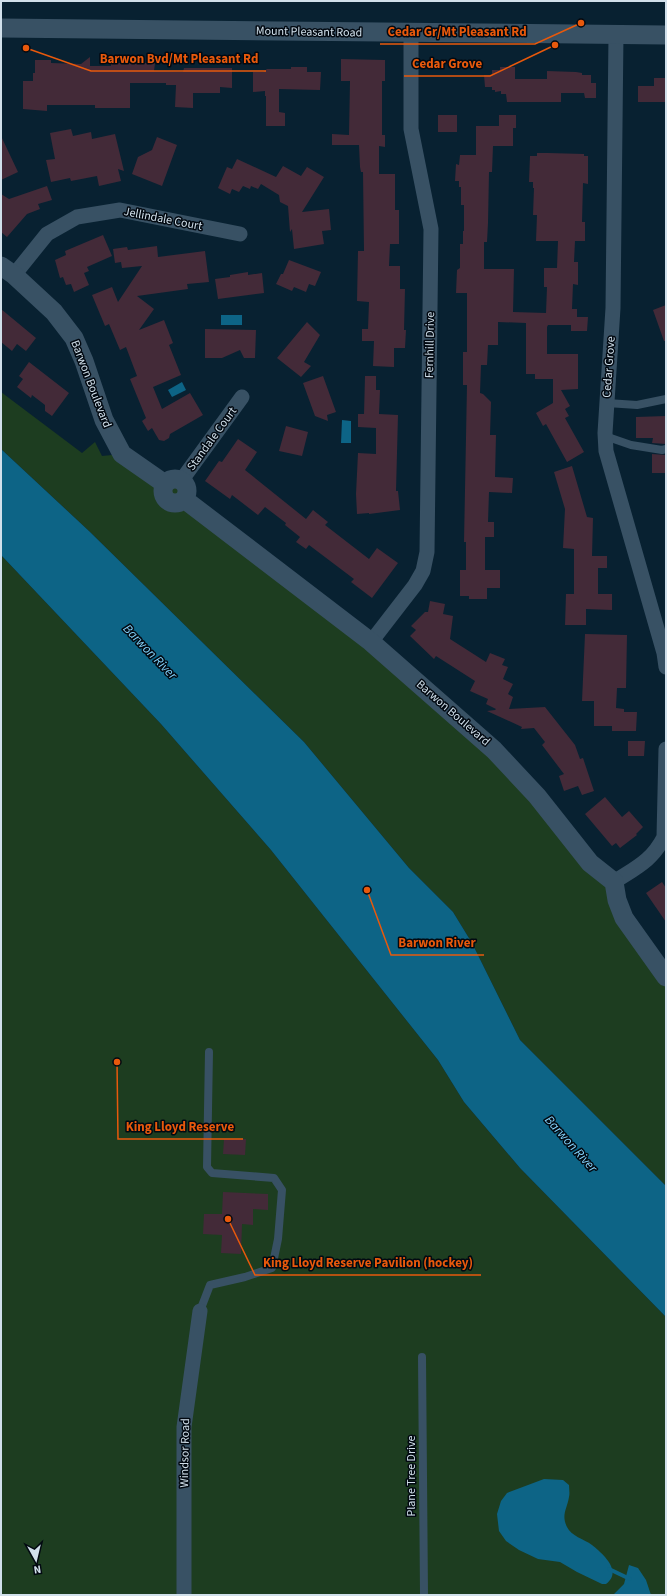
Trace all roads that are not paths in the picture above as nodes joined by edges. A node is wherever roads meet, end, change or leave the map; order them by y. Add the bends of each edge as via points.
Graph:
1 (1, 28) edge
2 (411, 32) junction
3 (616, 34) junction
4 (666, 35) edge
5 (240, 234) dead end
6 (7, 271) edge
7 (242, 397) dead end
8 (666, 399) edge
9 (607, 403) junction
10 (605, 436) junction
11 (666, 449) edge
12 (177, 488) junction
13 (371, 642) junction
14 (666, 667) edge
15 (666, 749) edge
16 (614, 882) junction
17 (666, 977) edge
18 (209, 1052) dead end
19 (200, 1311) joint
20 (422, 1358) dead end
21 (184, 1595) edge
22 (424, 1595) edge

1 - 2 street, Mount Pleasant Road
2 - 3 street, Mount Pleasant Road
2 - 13 street, Fernhill Drive via 411,128 431,229 427,552 423,571 415,585
3 - 4 street, Mount Pleasant Road
3 - 9 street, Cedar Grove via 613,308
5 - 6 street, Jellindale Court via 120,210 77,217 47,234
6 - 12 street, Barwon Boulevard via 54,312 74,338 104,420 122,454
7 - 12 street, Standale Court
8 - 9 lane via 636,405
9 - 10 street, Cedar Grove
10 - 11 lane via 631,445
10 - 14 street, Cedar Grove via 606,451
12 - 13 street, Barwon Boulevard
13 - 16 street, Barwon Boulevard via 494,750 537,796 590,863
15 - 16 street via 664,837 649,859
16 - 17 street via 624,918
18 - 19 lane via 207,1167 212,1173 274,1178 282,1190 278,1239 272,1268 210,1285
19 - 21 street, Windsor Road via 184,1427
20 - 22 lane, Plane Tree Drive

